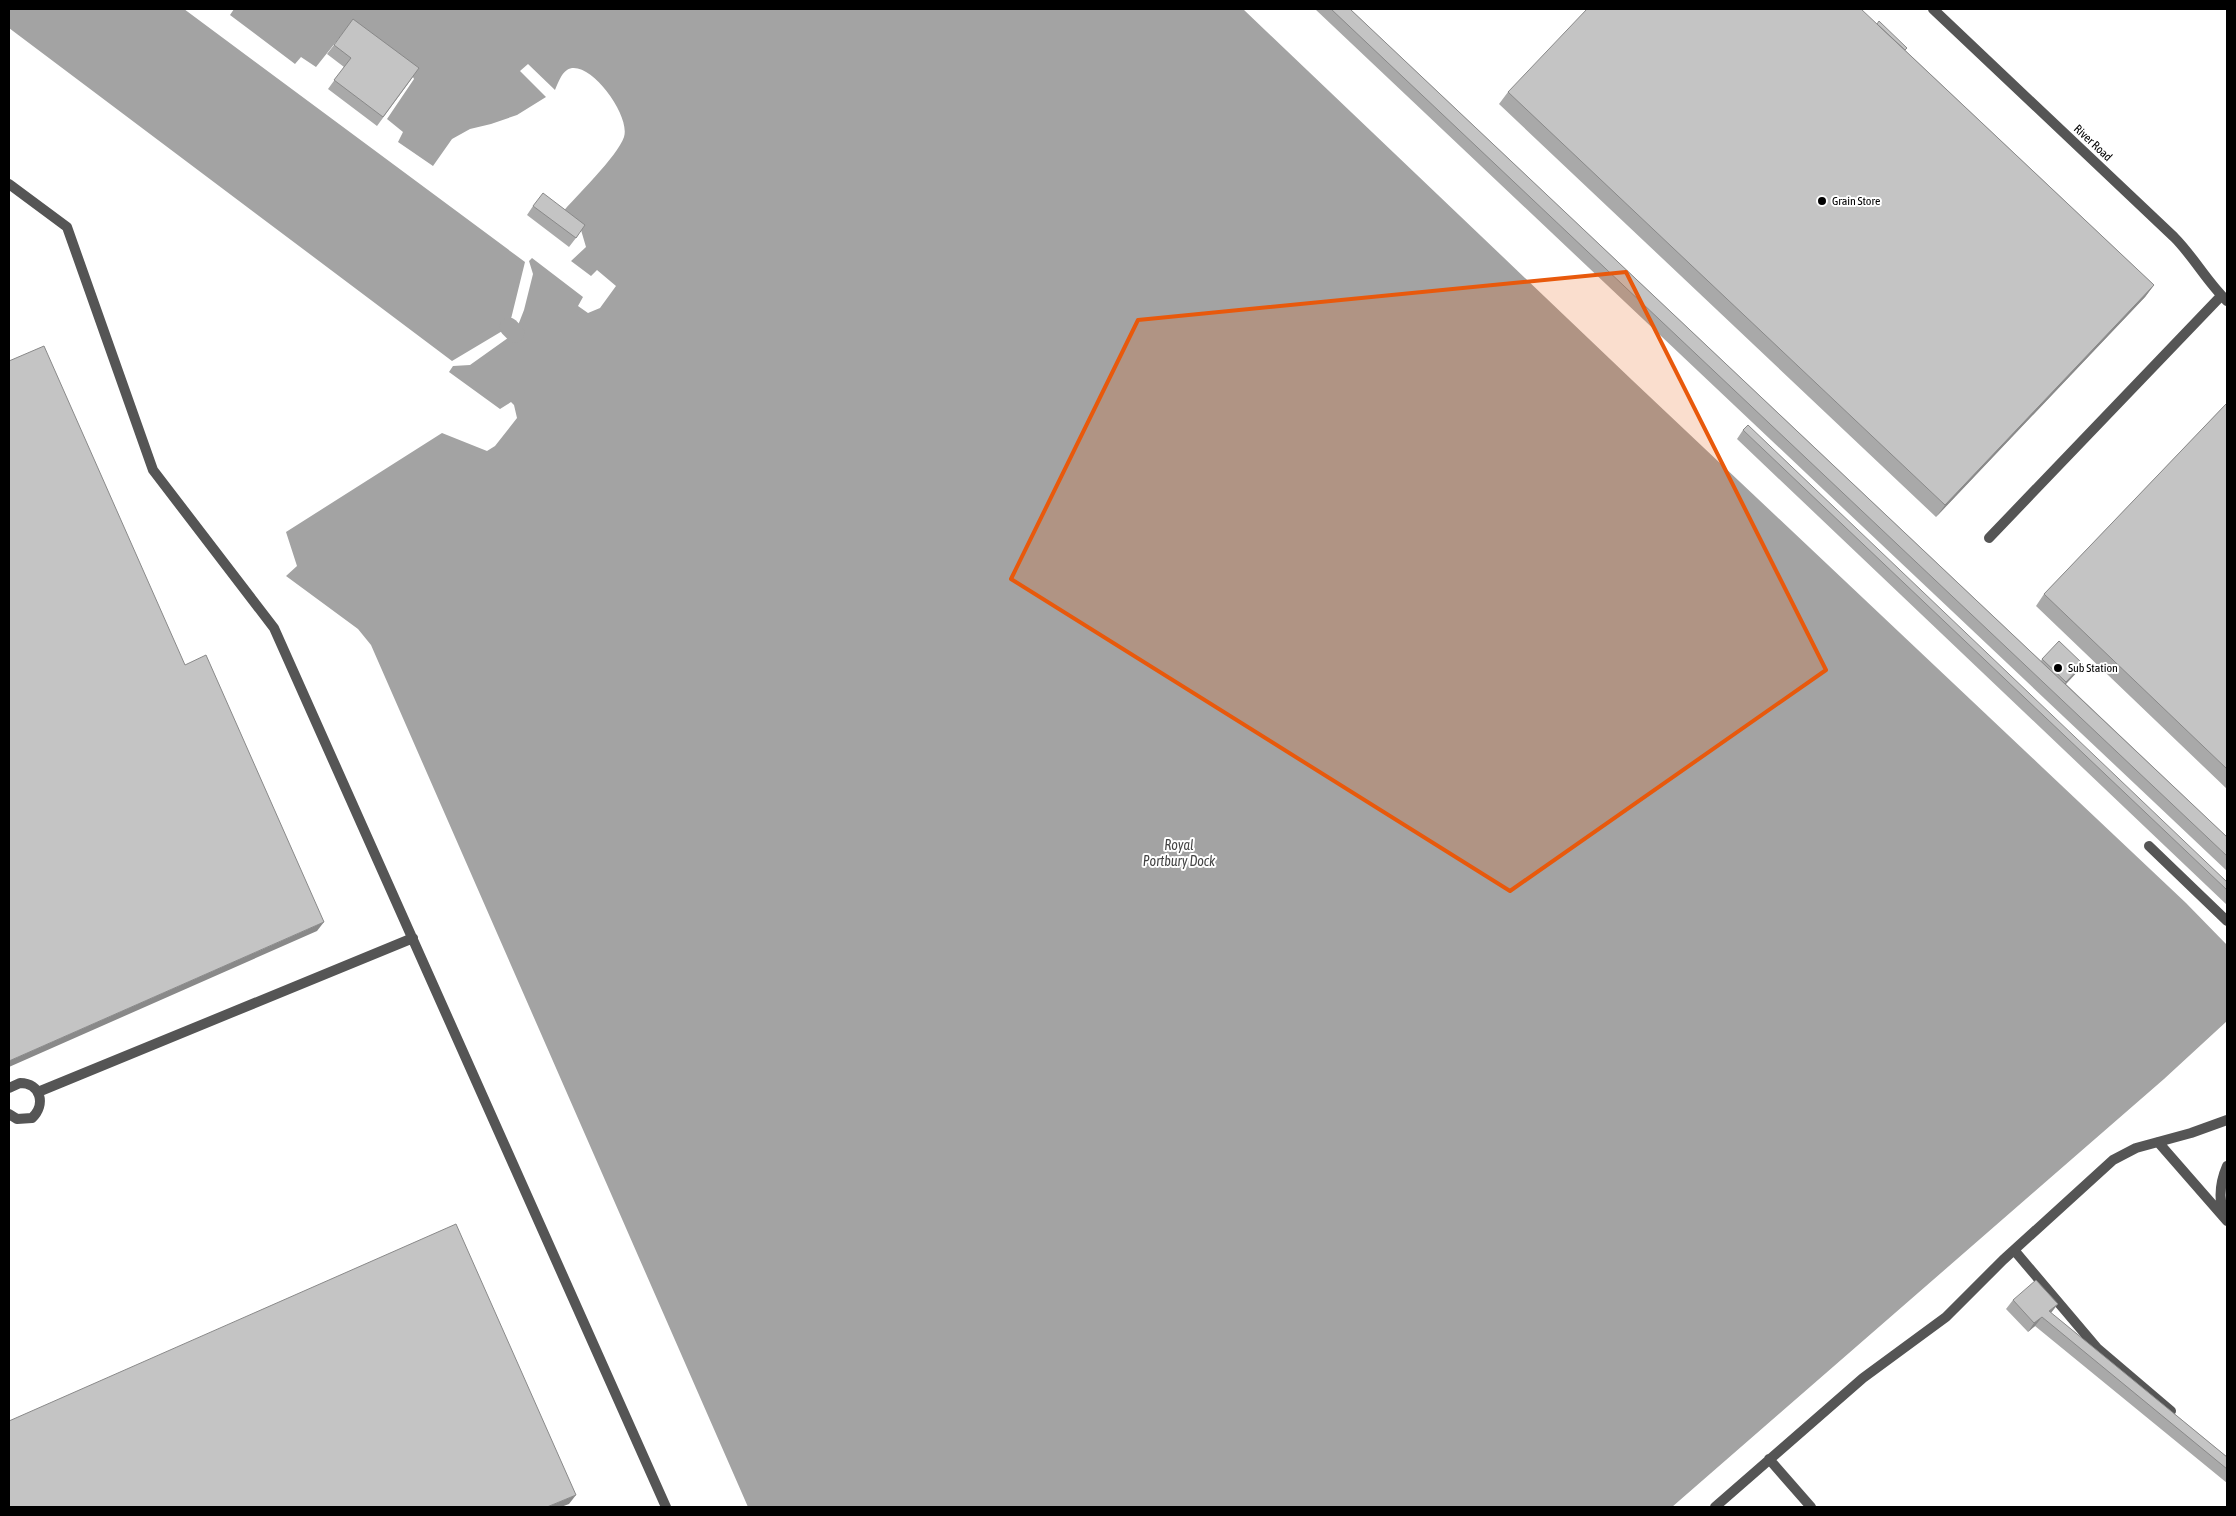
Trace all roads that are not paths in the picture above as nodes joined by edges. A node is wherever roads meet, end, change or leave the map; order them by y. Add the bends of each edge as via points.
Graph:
1 (1933, 9) edge
2 (9, 184) edge
3 (2224, 299) edge
4 (1989, 538) dead end
5 (2149, 846) dead end
6 (2227, 921) edge
7 (413, 938) junction
8 (9, 1085) edge
9 (38, 1092) junction
10 (12, 1118) edge
11 (2227, 1120) edge
12 (2158, 1142) junction
13 (2227, 1166) edge
14 (2227, 1220) edge
15 (2014, 1250) junction
16 (2180, 1419) edge
17 (1770, 1459) junction
18 (666, 1507) edge
19 (1715, 1507) edge
20 (1811, 1507) edge

1 - 3 lane, River Road via 2174,237
2 - 7 lane via 67,226 153,470 274,628
3 - 4 lane
5 - 6 lane
7 - 9 lane
7 - 18 lane
8 - 9 lane via 26,1083
9 - 10 lane via 38,1113 32,1118
11 - 12 lane
12 - 14 lane
12 - 15 lane via 2112,1160
13 - 14 lane via 2220,1198
15 - 16 lane via 2097,1348
15 - 17 lane via 1946,1318 1863,1378
17 - 19 lane
17 - 20 lane

